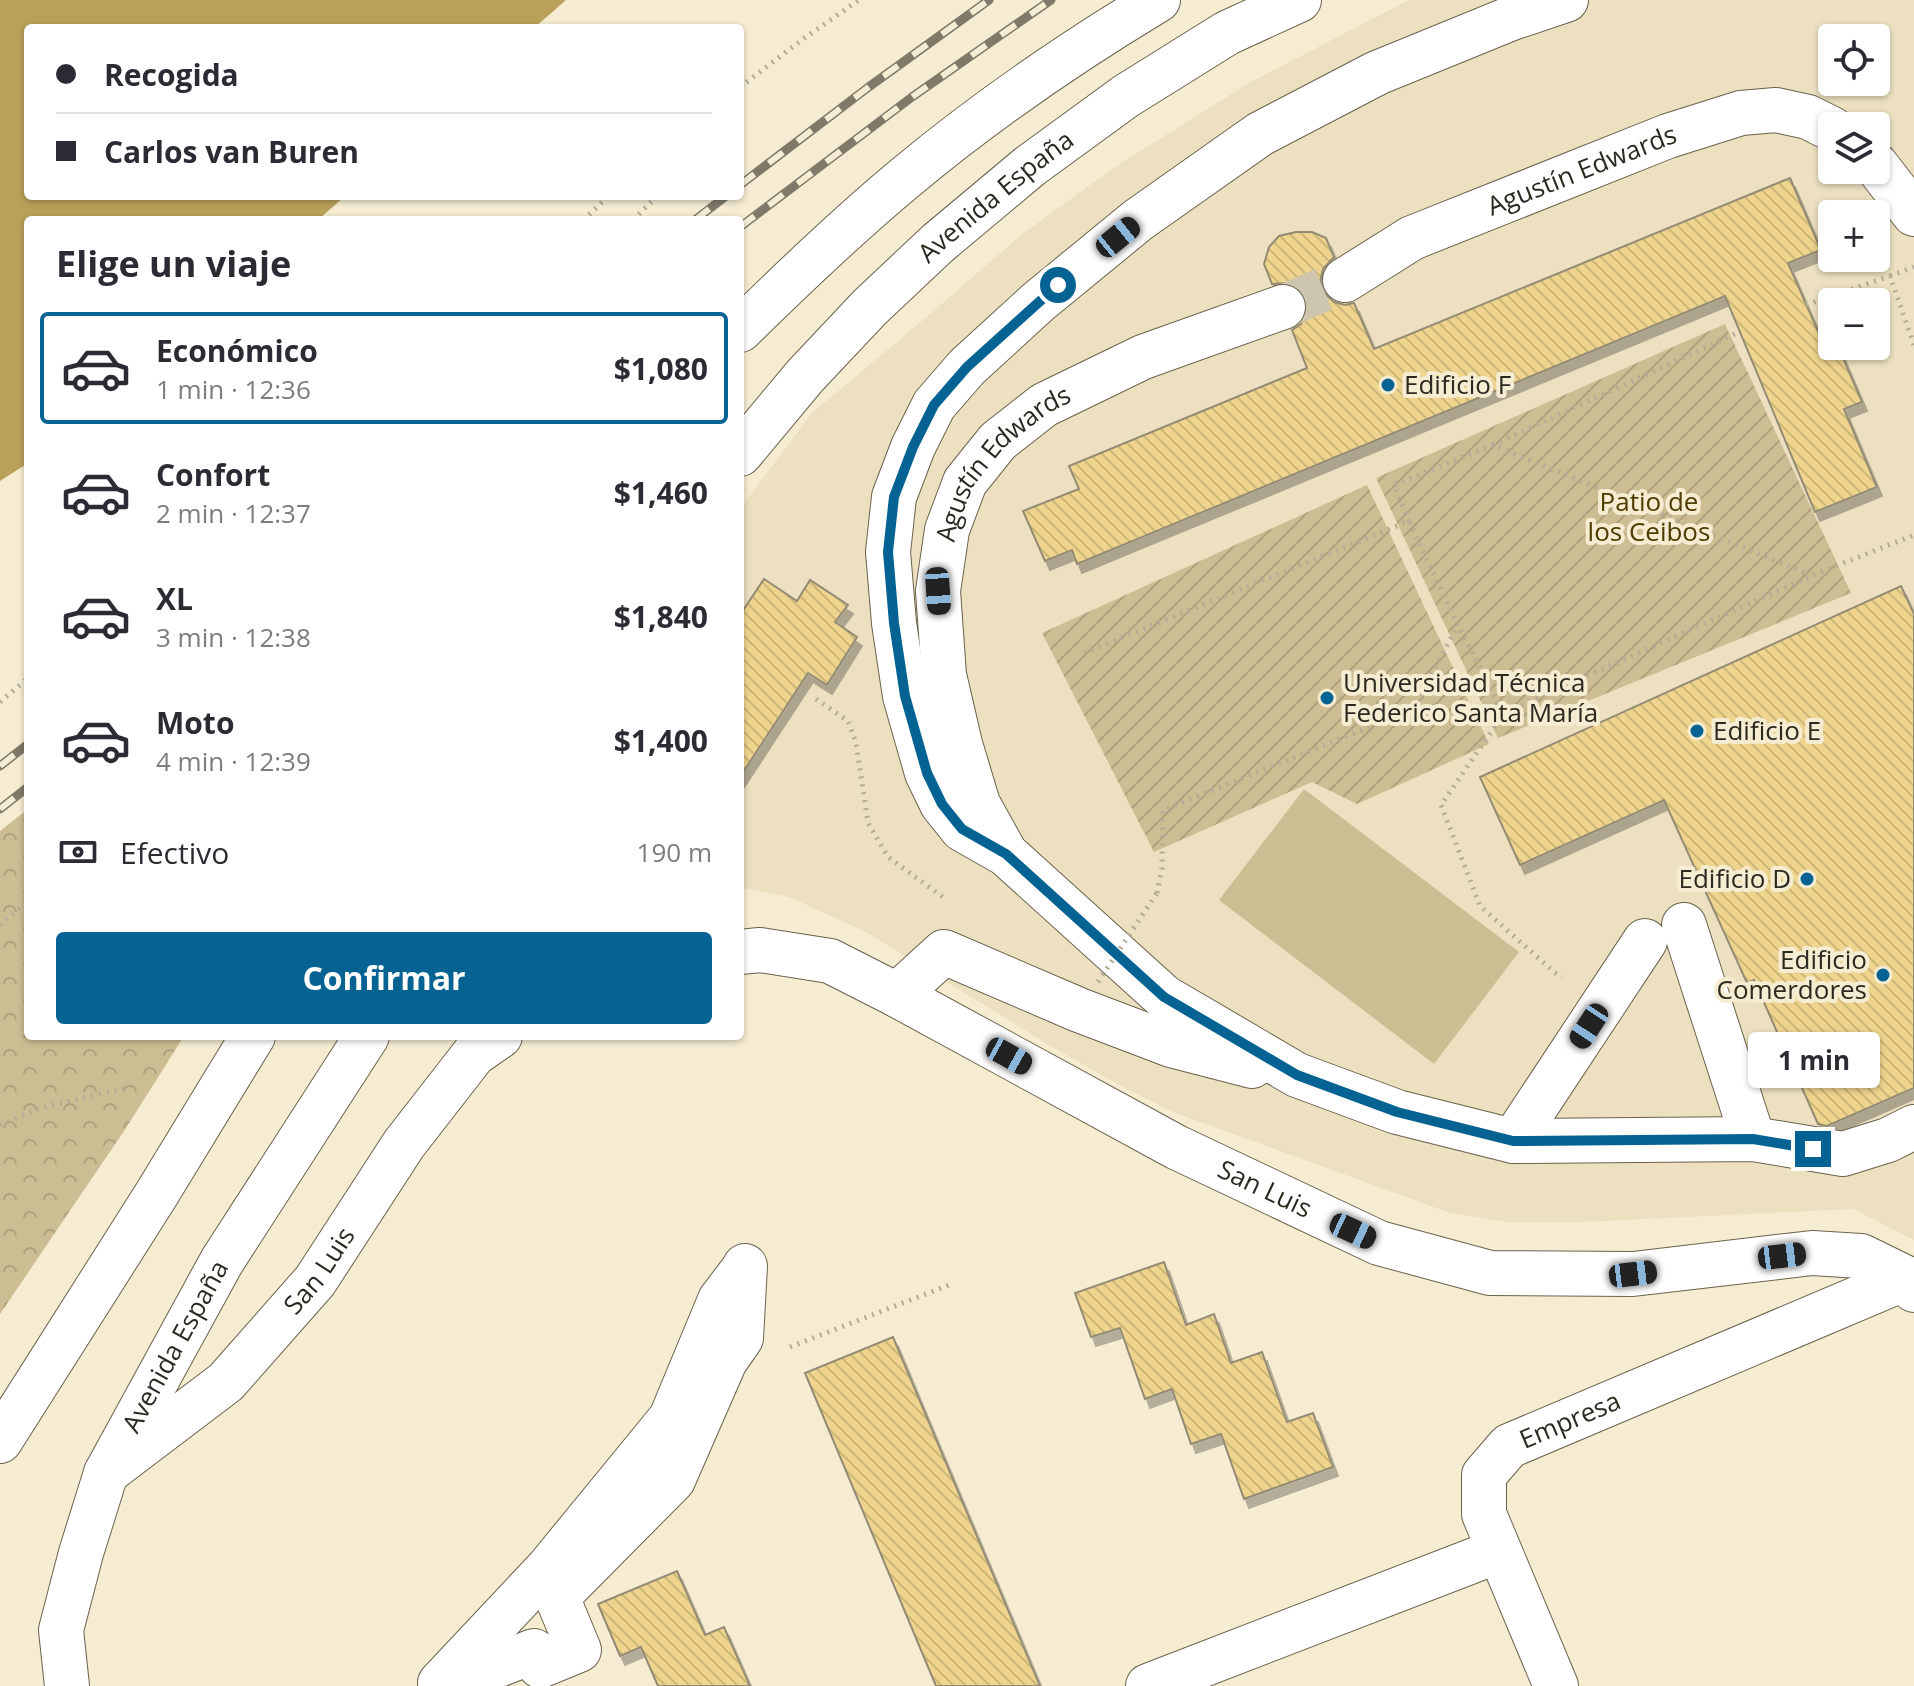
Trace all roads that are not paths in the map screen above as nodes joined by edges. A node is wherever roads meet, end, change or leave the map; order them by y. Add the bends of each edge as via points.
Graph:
1 (1158, 0) edge
2 (1299, 0) edge
3 (1566, 0) edge
4 (1818, 122) edge
5 (1890, 183) edge
6 (1914, 214) edge
7 (1345, 280) tunnel mouth
8 (1283, 307) tunnel mouth
9 (744, 326) edge
10 (744, 449) edge
11 (1006, 854) junction
12 (744, 952) edge
13 (897, 995) junction
14 (251, 1040) edge
15 (364, 1040) edge
16 (494, 1040) edge
17 (1297, 1075) junction
18 (1914, 1127) edge
19 (1753, 1139) junction
20 (1513, 1141) junction
21 (1910, 1284) edge
22 (0, 1441) edge
23 (106, 1473) junction
24 (1498, 1551) junction
25 (67, 1686) edge
26 (437, 1686) edge
27 (445, 1686) edge
28 (1148, 1686) edge
29 (1556, 1686) edge

1 - 9 street via 1000,103 917,168
2 - 10 street, Avenida España via 1227,33 1126,96 1030,166 870,307
3 - 11 street via 1377,73 1260,134 1138,220 1038,302 934,405 894,497 888,552 905,696 927,773 942,804 962,829
4 - 7 street, Agustín Edwards via 1776,110 1741,113 1668,136 1412,238
5 - 6 street
8 - 11 street, Agustín Edwards via 1143,357 1044,405 998,441 965,482 947,530 938,591 944,675 978,804
11 - 17 street via 1164,997
12 - 13 street, San Luis via 830,961
13 - 17 street via 944,952 1171,1045
13 - 21 street, San Luis via 1176,1147 1379,1243 1490,1273 1633,1274 1812,1253 1861,1256
14 - 22 street
15 - 23 street, Avenida España via 222,1261
16 - 23 street, San Luis via 474,1054 404,1144 315,1281 226,1382
17 - 20 street via 1397,1112
18 - 19 street via 1843,1154
19 - 20 street
19 - 20 street via 1664,933 1604,1003
21 - 24 street, Empresa via 1509,1446 1484,1475 1484,1514
23 - 25 street, Avenida España via 61,1630
24 - 28 street
24 - 29 street, Empresa
26 - 27 street via 549,1567 671,1418 720,1300 745,1266 741,1338 725,1361 673,1480 557,1597 579,1650 540,1666 534,1651

